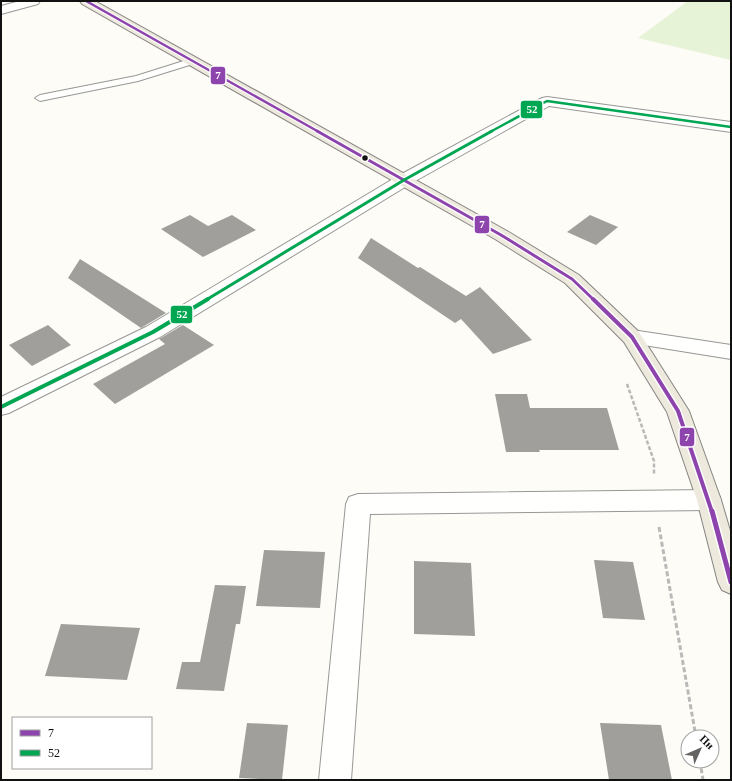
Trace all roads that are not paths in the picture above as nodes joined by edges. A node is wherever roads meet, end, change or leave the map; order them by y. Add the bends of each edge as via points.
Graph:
1 (34, 1) edge
2 (86, 1) edge
3 (1, 10) edge
4 (193, 61) junction
5 (40, 98) dead end
6 (731, 126) edge
7 (404, 180) junction
8 (632, 337) junction
9 (731, 352) edge
10 (1, 407) edge
11 (710, 500) junction
12 (731, 582) edge
13 (335, 780) edge

1 - 3 street
2 - 4 main road
4 - 5 lane via 138,78
4 - 7 main road
6 - 7 street via 547,101
7 - 8 main road via 502,235 572,279
7 - 10 street via 153,332
8 - 9 street
8 - 11 main road via 678,411
11 - 12 main road
11 - 13 street via 358,504

